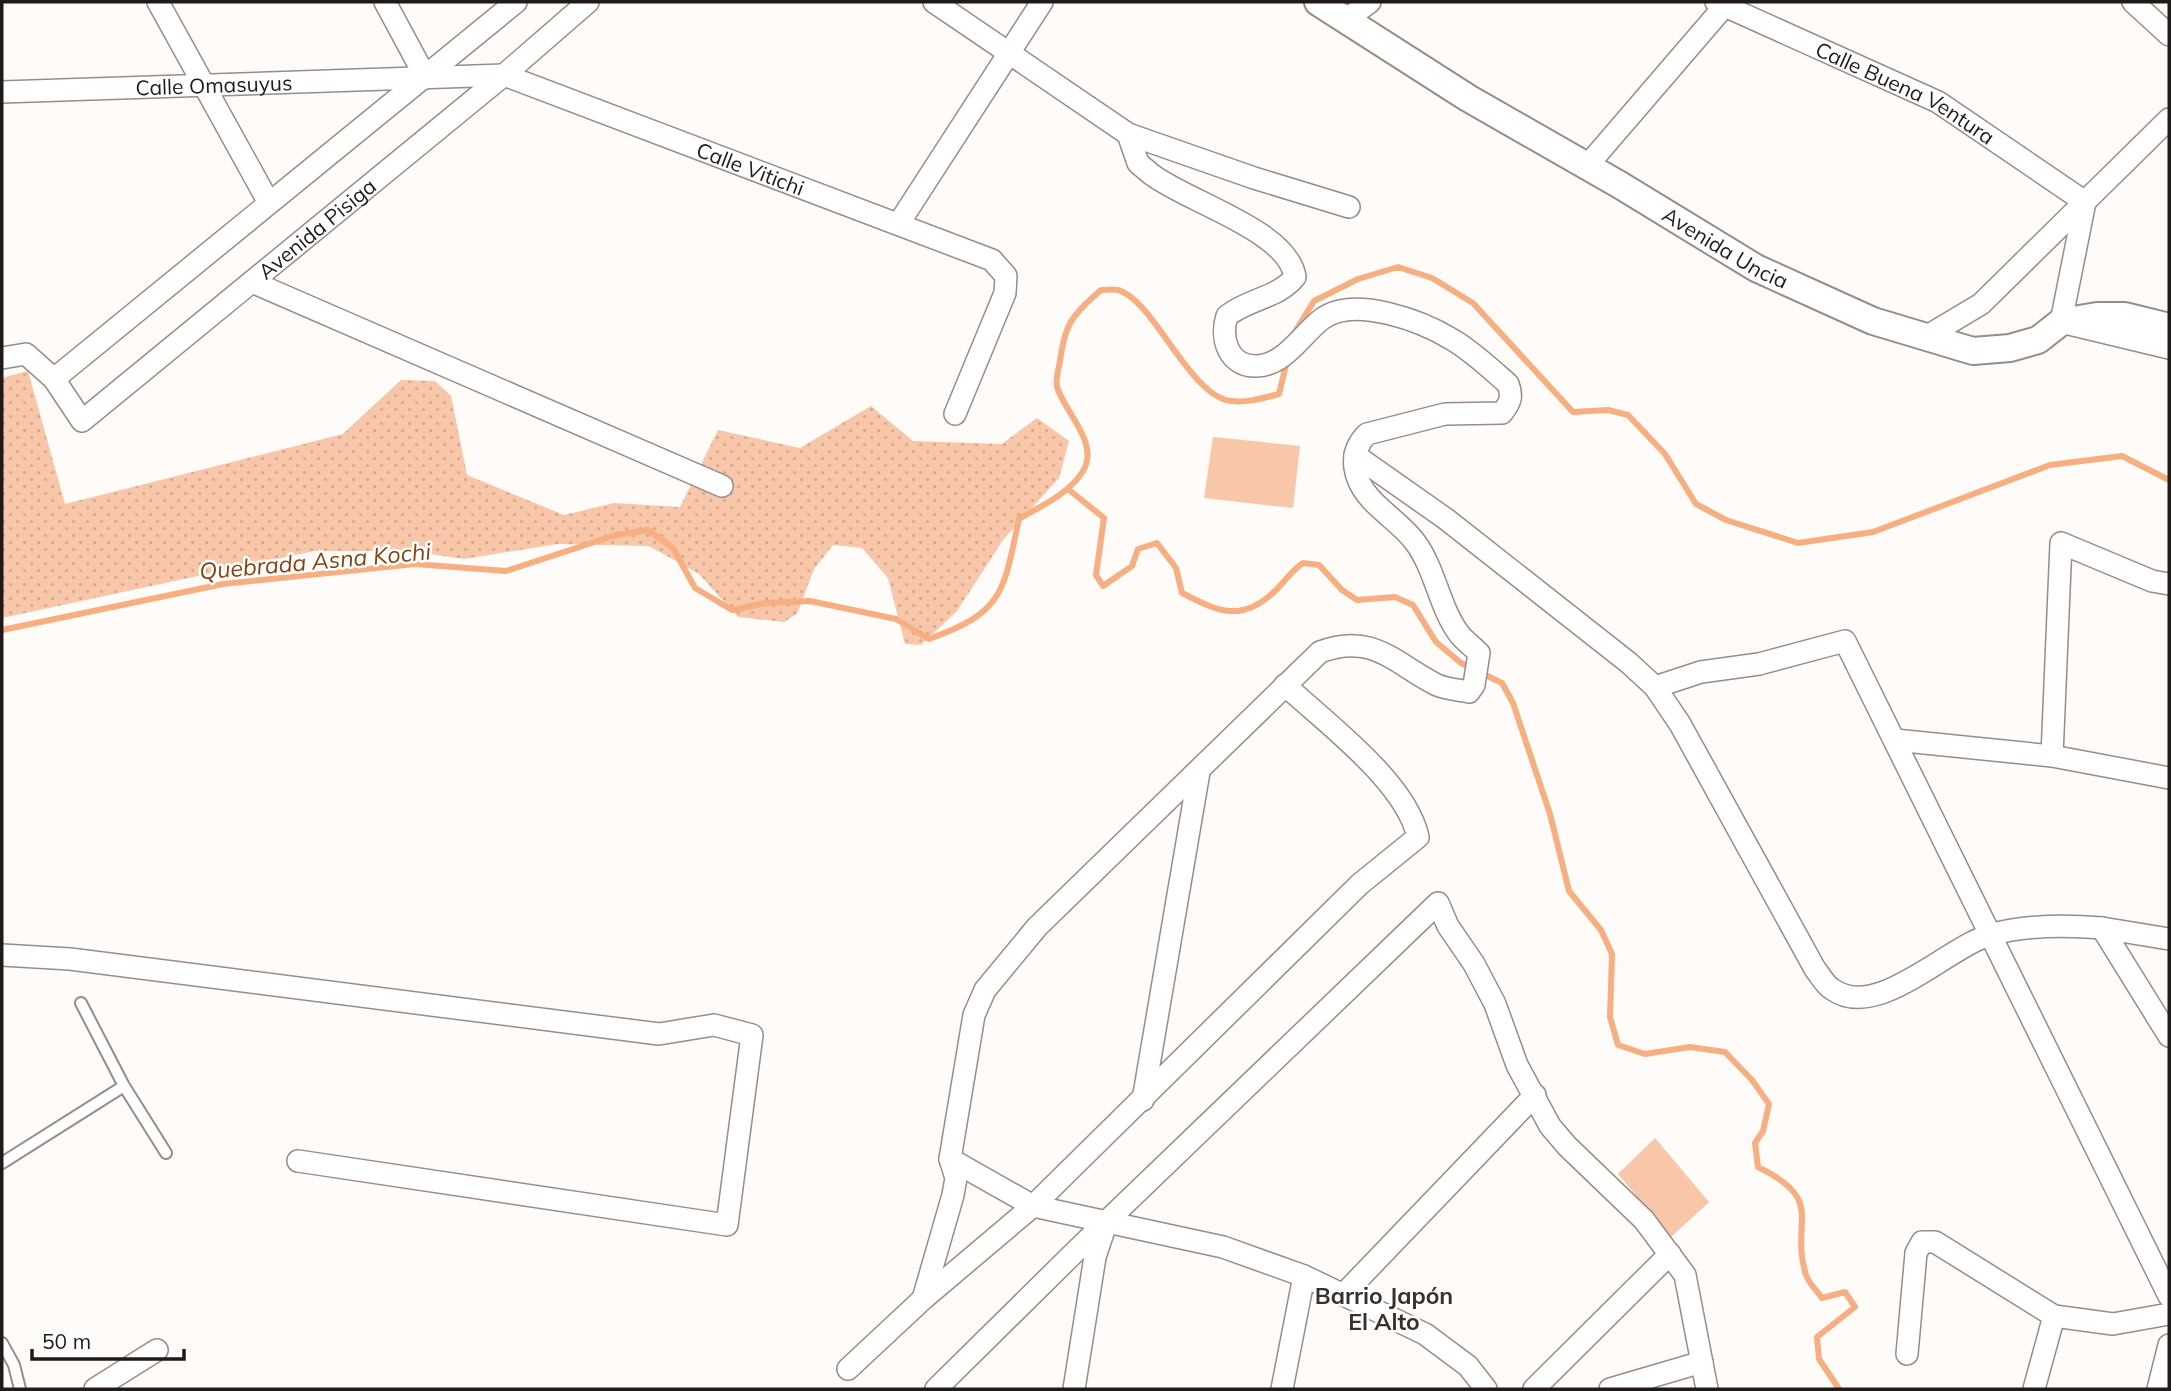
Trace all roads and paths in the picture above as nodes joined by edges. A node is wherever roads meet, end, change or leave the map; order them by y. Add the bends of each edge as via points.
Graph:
1 (158, 2) edge
2 (385, 2) edge
3 (516, 2) edge
4 (588, 2) edge
5 (934, 2) edge
6 (1042, 2) edge
7 (1318, 2) edge
8 (1370, 2) edge
9 (2133, 2) edge
10 (1723, 3) edge
11 (1344, 21) junction
12 (2169, 35) edge
13 (1010, 51) junction
14 (504, 75) junction
15 (426, 78) junction
16 (204, 87) junction
17 (2, 92) edge
18 (2169, 119) edge
19 (1128, 134) junction
20 (1587, 166) junction
21 (2085, 202) junction
22 (269, 203) junction
23 (1349, 207) dead end
24 (900, 223) junction
25 (252, 282) junction
26 (2061, 322) junction
27 (2169, 327) edge
28 (1924, 338) junction
29 (2169, 348) edge
30 (2, 358) edge
31 (54, 379) junction
32 (955, 414) dead end
33 (1355, 455) junction
34 (722, 486) dead end
35 (2169, 584) edge
36 (1285, 685) junction
37 (1655, 687) junction
38 (1895, 740) junction
39 (2052, 757) junction
40 (1199, 772) junction
41 (2169, 778) edge
42 (2102, 928) junction
43 (1990, 935) junction
44 (2169, 939) edge
45 (2, 955) edge
46 (81, 1003) dead end
47 (2169, 1036) edge
48 (124, 1086) junction
49 (1535, 1095) junction
50 (1143, 1100) junction
51 (166, 1153) dead end
52 (950, 1159) junction
53 (298, 1161) dead end
54 (2, 1163) edge
55 (1033, 1206) junction
56 (1106, 1224) junction
57 (1670, 1254) junction
58 (1304, 1276) junction
59 (1343, 1295) junction
60 (2169, 1296) edge
61 (923, 1298) junction
62 (2169, 1314) edge
63 (2054, 1316) junction
64 (2, 1343) edge
65 (2169, 1345) edge
66 (157, 1350) dead end
67 (1908, 1354) dead end
68 (1702, 1362) junction
69 (848, 1369) dead end
70 (20, 1389) edge
71 (95, 1389) edge
72 (936, 1389) edge
73 (1074, 1389) edge
74 (1282, 1389) edge
75 (1486, 1389) edge
76 (1534, 1389) edge
77 (1610, 1389) edge
78 (1707, 1389) edge
79 (2034, 1389) edge
80 (2158, 1389) edge

1 - 16 street
2 - 15 street
3 - 15 street
4 - 14 street, Avenida Pisiga
5 - 13 street
6 - 13 street
7 - 11 street, Avenida Uncia
8 - 11 street
9 - 12 street
10 - 20 street
10 - 21 street, Calle Buena Ventura via 1938,102
11 - 20 street, Avenida Uncia
13 - 19 street
13 - 24 street
14 - 15 street, Calle Vitichi
14 - 24 street, Calle Vitichi
14 - 25 street, Avenida Pisiga
15 - 16 street, Calle Omasuyus
15 - 22 street
16 - 17 street, Calle Omasuyus
16 - 22 street
18 - 21 street
19 - 23 street
19 - 33 street via 1138,163 1151,174 1260,236 1281,250 1293,266 1295,278 1286,288 1239,306 1227,316 1224,341 1231,355 1258,366 1273,361 1335,311 1366,308 1452,339 1491,368 1512,393 1502,413 1445,414 1367,434
20 - 28 street, Avenida Uncia via 1756,268 1830,304
21 - 26 street
21 - 28 street via 1981,304
22 - 31 street
24 - 32 street, Calle Vitichi via 992,260 1006,276 1005,293
25 - 31 street, Avenida Pisiga via 82,421
25 - 34 street
26 - 27 street, Avenida Uncia via 2125,316
26 - 28 street, Avenida Uncia via 2038,340 2010,348 1973,351
26 - 29 street
30 - 31 street, Avenida Pisiga via 26,354
33 - 36 street via 1355,469 1371,500 1416,542 1456,629 1479,653 1474,685 1469,692 1439,686 1380,651 1358,644 1320,652
33 - 37 street via 1446,519
35 - 39 street via 2061,543
36 - 40 street
36 - 50 street via 1393,786 1414,820 1418,837 1360,884
37 - 38 street via 1701,671 1759,664 1845,641
37 - 43 street via 1830,989 1865,999
38 - 39 street
38 - 43 street
39 - 41 street
40 - 50 street
40 - 52 street via 1037,927 985,990 974,1015
42 - 43 street via 2066,925
42 - 44 street
42 - 47 street
43 - 60 street
45 - 53 street via 70,959 659,1034 714,1025 752,1035 727,1225
46 - 48 lane
48 - 51 lane
48 - 54 lane
49 - 56 street via 1517,1065 1495,1004 1438,904
49 - 57 street via 1550,1126 1644,1220
49 - 59 street
50 - 55 street
52 - 55 street
52 - 61 street via 956,1178 953,1195
55 - 56 street
55 - 61 street
56 - 58 street via 1223,1247
56 - 72 street
56 - 73 street via 1095,1257
57 - 68 street via 1685,1275
57 - 76 street
58 - 59 street
58 - 74 street
59 - 75 street via 1448,1348
61 - 69 street
62 - 63 street via 2113,1324
63 - 67 street via 1935,1242 1922,1242 1916,1253
63 - 79 street
64 - 70 lane
65 - 80 street
66 - 71 street
68 - 77 street
68 - 78 street

